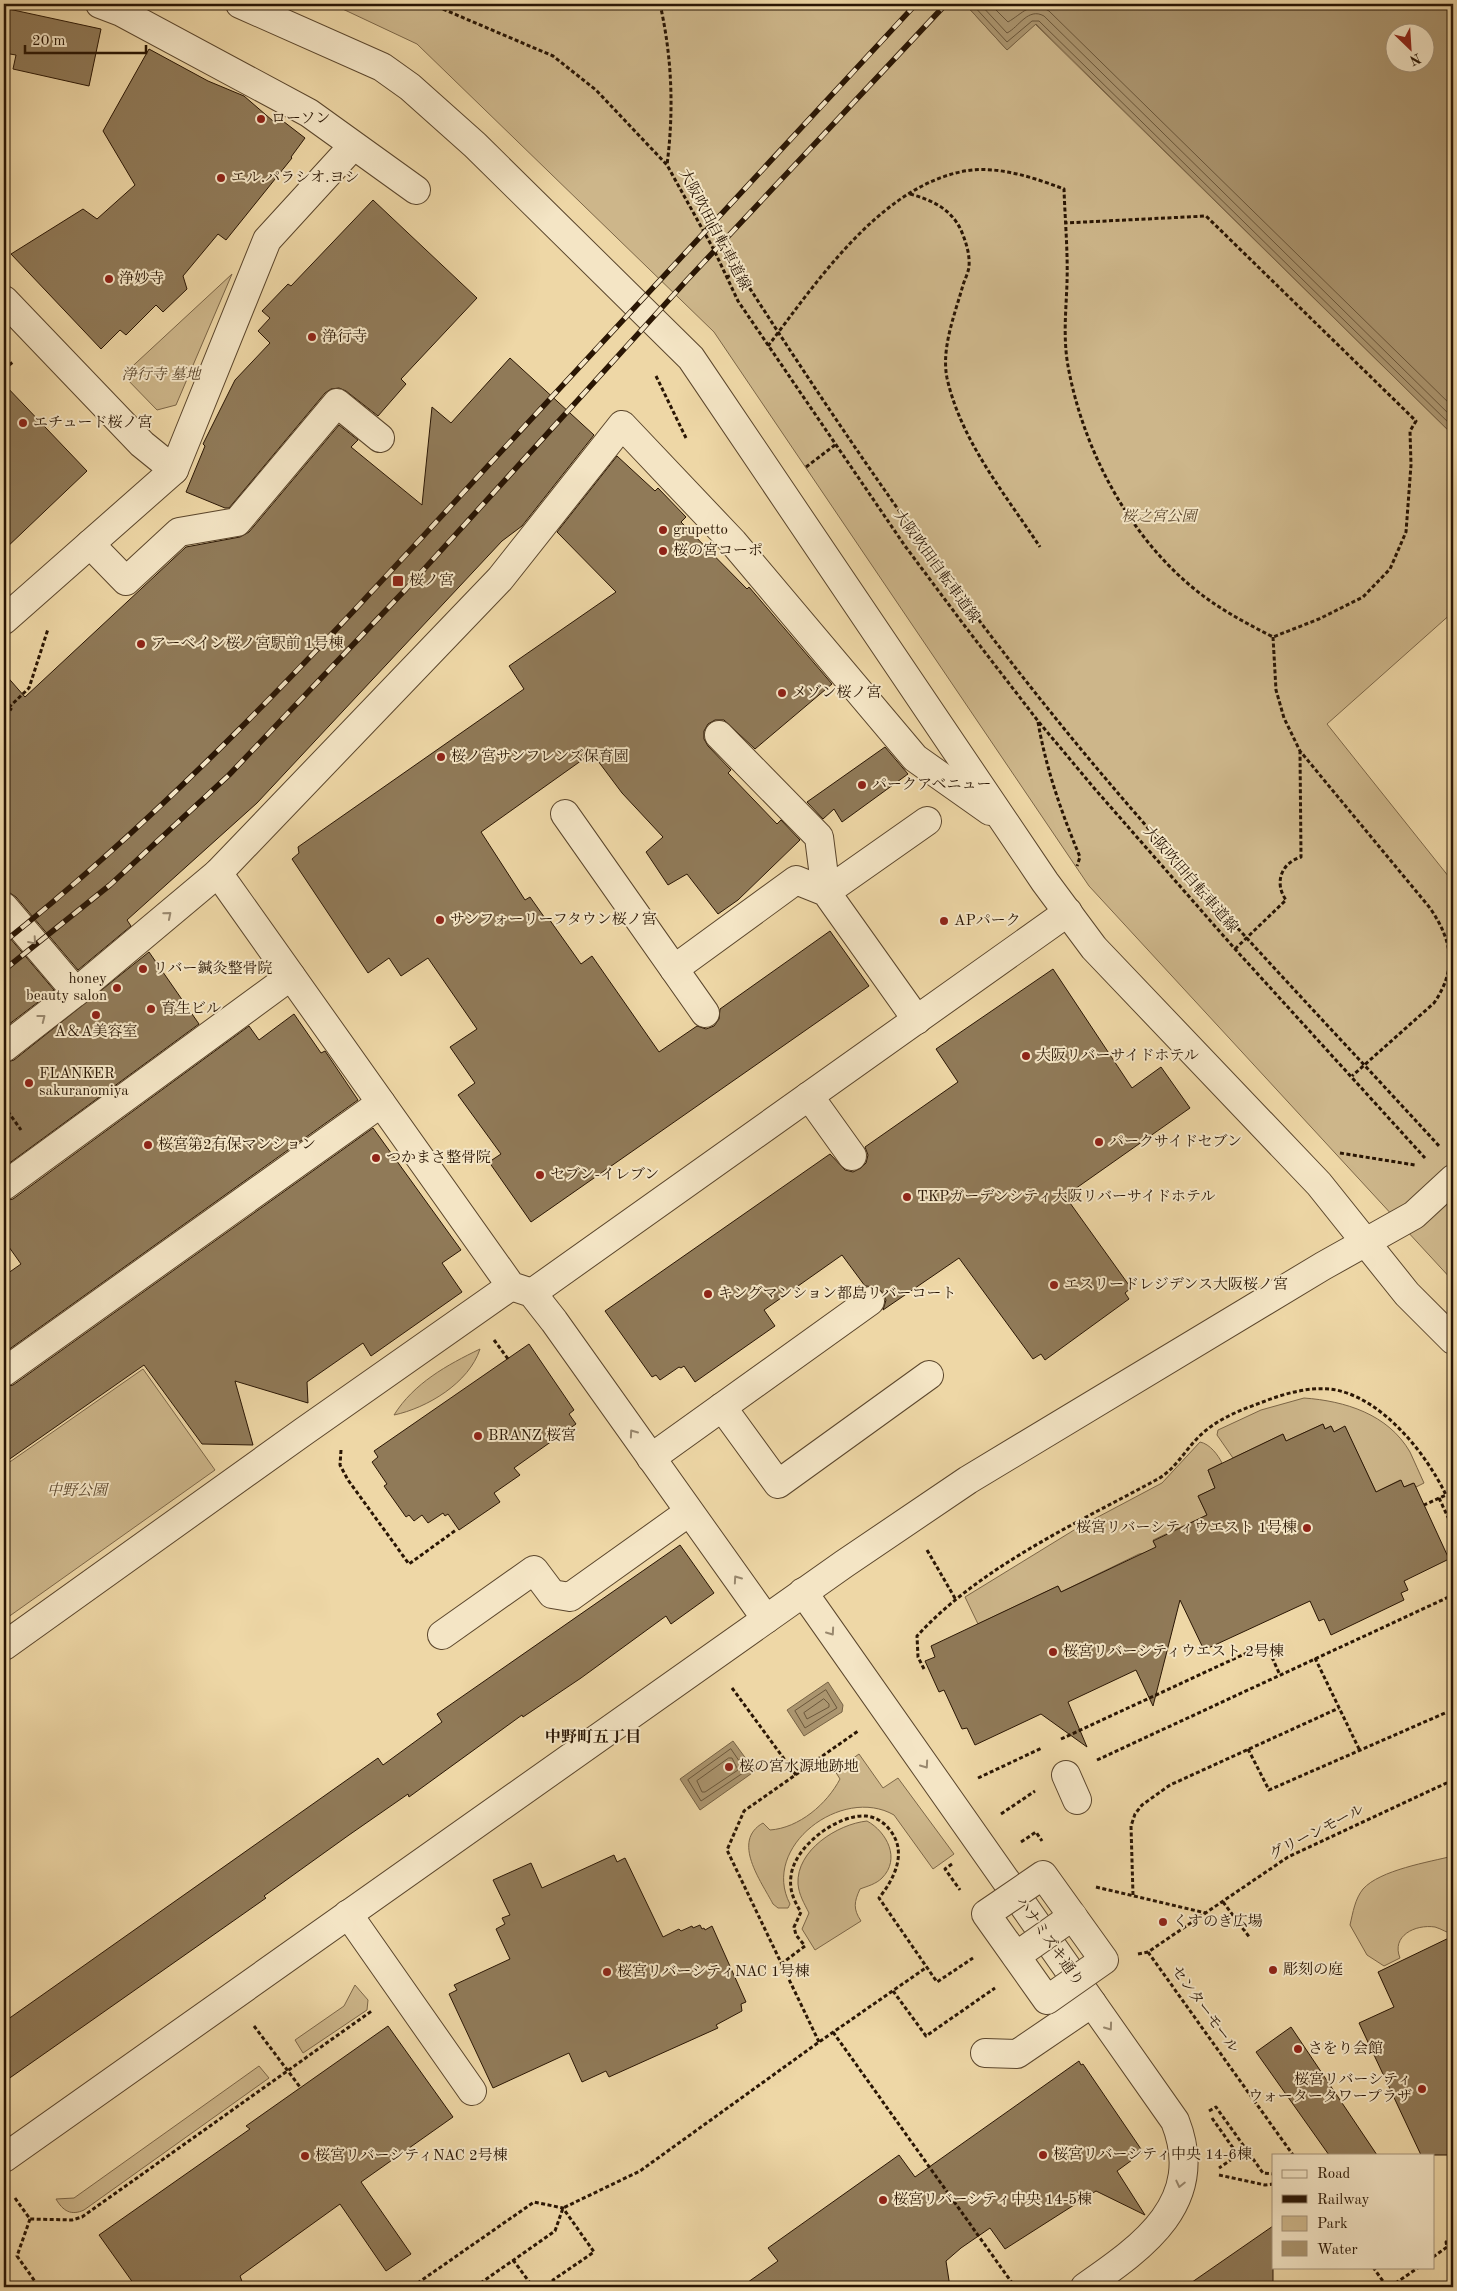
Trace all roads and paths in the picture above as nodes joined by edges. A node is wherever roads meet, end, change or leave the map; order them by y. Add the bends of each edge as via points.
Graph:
1 (100, 4) edge
2 (240, 4) edge
3 (431, 4) edge
4 (660, 4) edge
5 (353, 146) junction
6 (667, 165) junction
7 (416, 190) dead end
8 (910, 194) junction
9 (1065, 223) junction
10 (726, 277) junction
11 (4, 300) edge
12 (778, 333) junction
13 (768, 346) junction
14 (380, 438) dead end
15 (836, 445) junction
16 (174, 470) junction
17 (800, 470) dead end
18 (90, 544) junction
19 (1040, 547) dead end
20 (4, 620) edge
21 (48, 630) dead end
22 (1273, 637) junction
23 (4, 706) edge
24 (11, 709) junction
25 (4, 712) edge
26 (1038, 721) junction
27 (719, 735) dead end
28 (1300, 751) junction
29 (565, 814) dead end
30 (1004, 820) junction
31 (927, 822) dead end
32 (218, 873) junction
33 (1073, 874) dead end
34 (826, 892) junction
35 (4, 907) edge
36 (1068, 912) junction
37 (1246, 938) junction
38 (1235, 949) junction
39 (674, 968) junction
40 (291, 976) junction
41 (76, 992) junction
42 (705, 1014) dead end
43 (917, 1020) junction
44 (4, 1048) edge
45 (1364, 1065) junction
46 (1352, 1076) junction
47 (810, 1096) junction
48 (381, 1104) junction
49 (1444, 1151) dead end
50 (1333, 1152) dead end
51 (852, 1156) dead end
52 (1429, 1163) dead end
53 (1421, 1166) dead end
54 (1453, 1179) edge
55 (4, 1186) edge
56 (1366, 1243) junction
57 (522, 1290) junction
58 (870, 1301) dead end
59 (492, 1337) dead end
60 (1453, 1340) edge
61 (508, 1359) dead end
62 (4, 1372) edge
63 (929, 1375) dead end
64 (722, 1407) junction
65 (341, 1448) dead end
66 (651, 1458) junction
67 (1439, 1498) junction
68 (1424, 1505) dead end
69 (689, 1512) junction
70 (1453, 1528) edge
71 (456, 1530) dead end
72 (927, 1550) dead end
73 (803, 1592) junction
74 (1453, 1595) edge
75 (956, 1600) junction
76 (766, 1619) junction
77 (442, 1635) dead end
78 (4, 1646) edge
79 (1316, 1658) junction
80 (924, 1669) dead end
81 (1280, 1675) junction
82 (732, 1688) dead end
83 (1339, 1708) junction
84 (1445, 1712) dead end
85 (863, 1728) dead end
86 (1058, 1741) dead end
87 (1048, 1745) dead end
88 (1248, 1749) junction
89 (1360, 1752) junction
90 (796, 1775) junction
91 (1066, 1775) junction
92 (976, 1779) dead end
93 (1453, 1780) edge
94 (1077, 1800) dead end
95 (1000, 1815) dead end
96 (1036, 1832) dead end
97 (1020, 1842) dead end
98 (1043, 1874) junction
99 (1133, 1895) junction
100 (1223, 1902) junction
101 (1207, 1913) junction
102 (348, 1914) junction
103 (1073, 1916) junction
104 (1250, 1938) dead end
105 (1148, 1952) joint
106 (979, 1954) dead end
107 (1020, 1962) junction
108 (781, 1964) junction
109 (927, 1967) junction
110 (893, 1991) junction
111 (1092, 2003) junction
112 (380, 2005) dead end
113 (254, 2026) dead end
114 (833, 2032) junction
115 (819, 2042) junction
116 (985, 2054) dead end
117 (288, 2070) junction
118 (300, 2087) dead end
119 (472, 2091) dead end
120 (1292, 2154) edge
121 (4, 2158) edge
122 (1218, 2169) dead end
123 (1211, 2173) dead end
124 (1272, 2174) edge
125 (1272, 2184) edge
126 (15, 2198) dead end
127 (563, 2208) junction
128 (30, 2219) junction
129 (1453, 2237) edge
130 (1434, 2256) edge
131 (514, 2260) junction
132 (1374, 2268) edge
133 (1417, 2268) edge
134 (39, 2287) edge
135 (412, 2287) edge
136 (475, 2287) edge
137 (533, 2287) edge
138 (558, 2287) edge
139 (1015, 2287) edge
140 (1085, 2287) edge
141 (1389, 2287) edge

1 - 5 street via 121,12 309,113
2 - 30 street via 382,67 410,87 475,145 691,358
3 - 6 path, 大阪吹田自転車道線 via 553,56 596,90
4 - 6 path via 672,89 672,133
5 - 7 street
5 - 16 street via 267,240
6 - 10 path, 大阪吹田自転車道線
8 - 9 path via 960,172 998,170 1064,189
8 - 12 path via 889,205 846,247
8 - 19 path via 939,205 957,224 963,236 969,268 947,342 947,376 958,418
9 - 22 path via 1067,283 1064,320 1068,366 1095,454 1131,518 1158,555 1217,606
9 - 22 path via 1206,216 1416,421 1410,431 1406,532 1390,569 1363,597
10 - 12 path via 740,273
10 - 13 path, 大阪吹田自転車道線
11 - 16 street via 142,444
12 - 13 path
12 - 37 path via 975,616 1069,734
13 - 15 path, 大阪吹田自転車道線
14 - 18 street via 336,404 237,522 179,532 126,581
15 - 17 path
15 - 26 path, 大阪吹田自転車道線 via 905,546
16 - 18 street
18 - 20 street
21 - 24 path via 29,688
22 - 28 path via 1276,690 1284,718
23 - 24 path
24 - 25 path
26 - 33 path via 1043,753 1080,857
26 - 38 path, 大阪吹田自転車道線
27 - 34 street via 819,837
28 - 37 path via 1300,856 1288,863 1281,875 1281,889 1286,900
28 - 45 path via 1430,908 1452,950 1449,981 1444,992
29 - 39 street
30 - 32 street via 915,758 733,542 622,425 559,523 500,579
30 - 36 street
31 - 34 street
32 - 40 street
41 -> 32 street
34 - 39 street via 796,880
34 - 43 street
35 -> 41 street
36 - 43 street
36 - 56 street via 1094,948 1319,1184
37 - 38 path
37 - 45 path
38 - 46 path, 大阪吹田自転車道線
39 - 42 street
40 - 48 street
40 - 55 street
44 -> 41 street
43 - 47 street
45 - 46 path
45 - 49 path
46 - 52 path, 大阪吹田自転車道線
47 - 51 street
47 - 57 street
48 - 57 street
48 - 62 street
50 - 53 path
54 - 56 street via 1414,1215
56 - 60 street via 1407,1294
56 - 73 street via 1314,1271 968,1480
66 -> 57 street
57 - 78 street via 303,1432
58 - 64 street
59 - 61 path
63 - 64 street via 778,1484
64 - 66 street
65 - 71 path via 340,1465 348,1480 409,1564
66 - 69 street
67 - 68 path
67 - 70 path
67 - 75 path via 1446,1494 1431,1465 1382,1413 1332,1389 1281,1395 1229,1416 1204,1432 1161,1478 1021,1555
76 -> 69 street
69 - 77 street via 570,1597 552,1594 534,1570
72 - 75 path
73 - 76 street
73 -> 111 street, ハナミズキ通り
74 - 79 path
75 - 80 path via 918,1636 918,1657
76 - 102 street
79 - 81 path
79 - 83 path
81 - 86 path via 1266,1644
81 - 91 path
82 - 90 path
83 - 88 path
83 - 89 path
84 - 89 path
85 - 90 path
87 - 92 path
88 - 89 path via 1269,1790
88 - 99 path via 1154,1794 1134,1814 1131,1826
90 - 108 path via 744,1811 727,1850
91 - 94 street
91 - 95 path
93 - 100 path, グリーンモール via 1288,1857
96 - 97 path
98 - 99 path
98 - 103 street, bridge
98 - 107 street, bridge via 984,1916
99 - 101 path
100 - 101 path, グリーンモール
100 - 104 path
101 - 105 path, グリーンモール
102 - 119 street
102 - 121 street
103 - 107 street, bridge
103 - 107 street, bridge via 1104,1960 1047,2000
105 - 120 path, センターモール
106 - 109 path via 937,1982
107 - 110 path via 926,2036
108 - 109 path via 805,1946 794,1927 801,1912 790,1886 795,1864 820,1833 844,1821 867,1816 877,1819 892,1831 899,1850 894,1875 879,1898
108 - 115 path
109 - 110 path
110 - 114 path
111 - 116 street via 1017,2054
111 -> 140 street, ハナミズキ通り via 1175,2121 1182,2138 1184,2157 1176,2203 1160,2227 1125,2259
112 - 117 path
113 - 117 path
114 - 115 path
114 - 139 path
115 - 127 path via 640,2171
117 - 118 path
117 - 128 path via 82,2217 72,2220
122 - 124 path via 1238,2155 1208,2112 1216,2107 1262,2173
123 - 125 path
126 - 128 path
127 - 131 path via 555,2231
127 - 135 path via 534,2202
127 - 138 path via 594,2252 553,2280
128 - 134 path via 17,2256
129 - 130 path via 1446,2242 1447,2247
131 - 136 path
131 - 137 path
132 - 141 path
133 - 141 path

